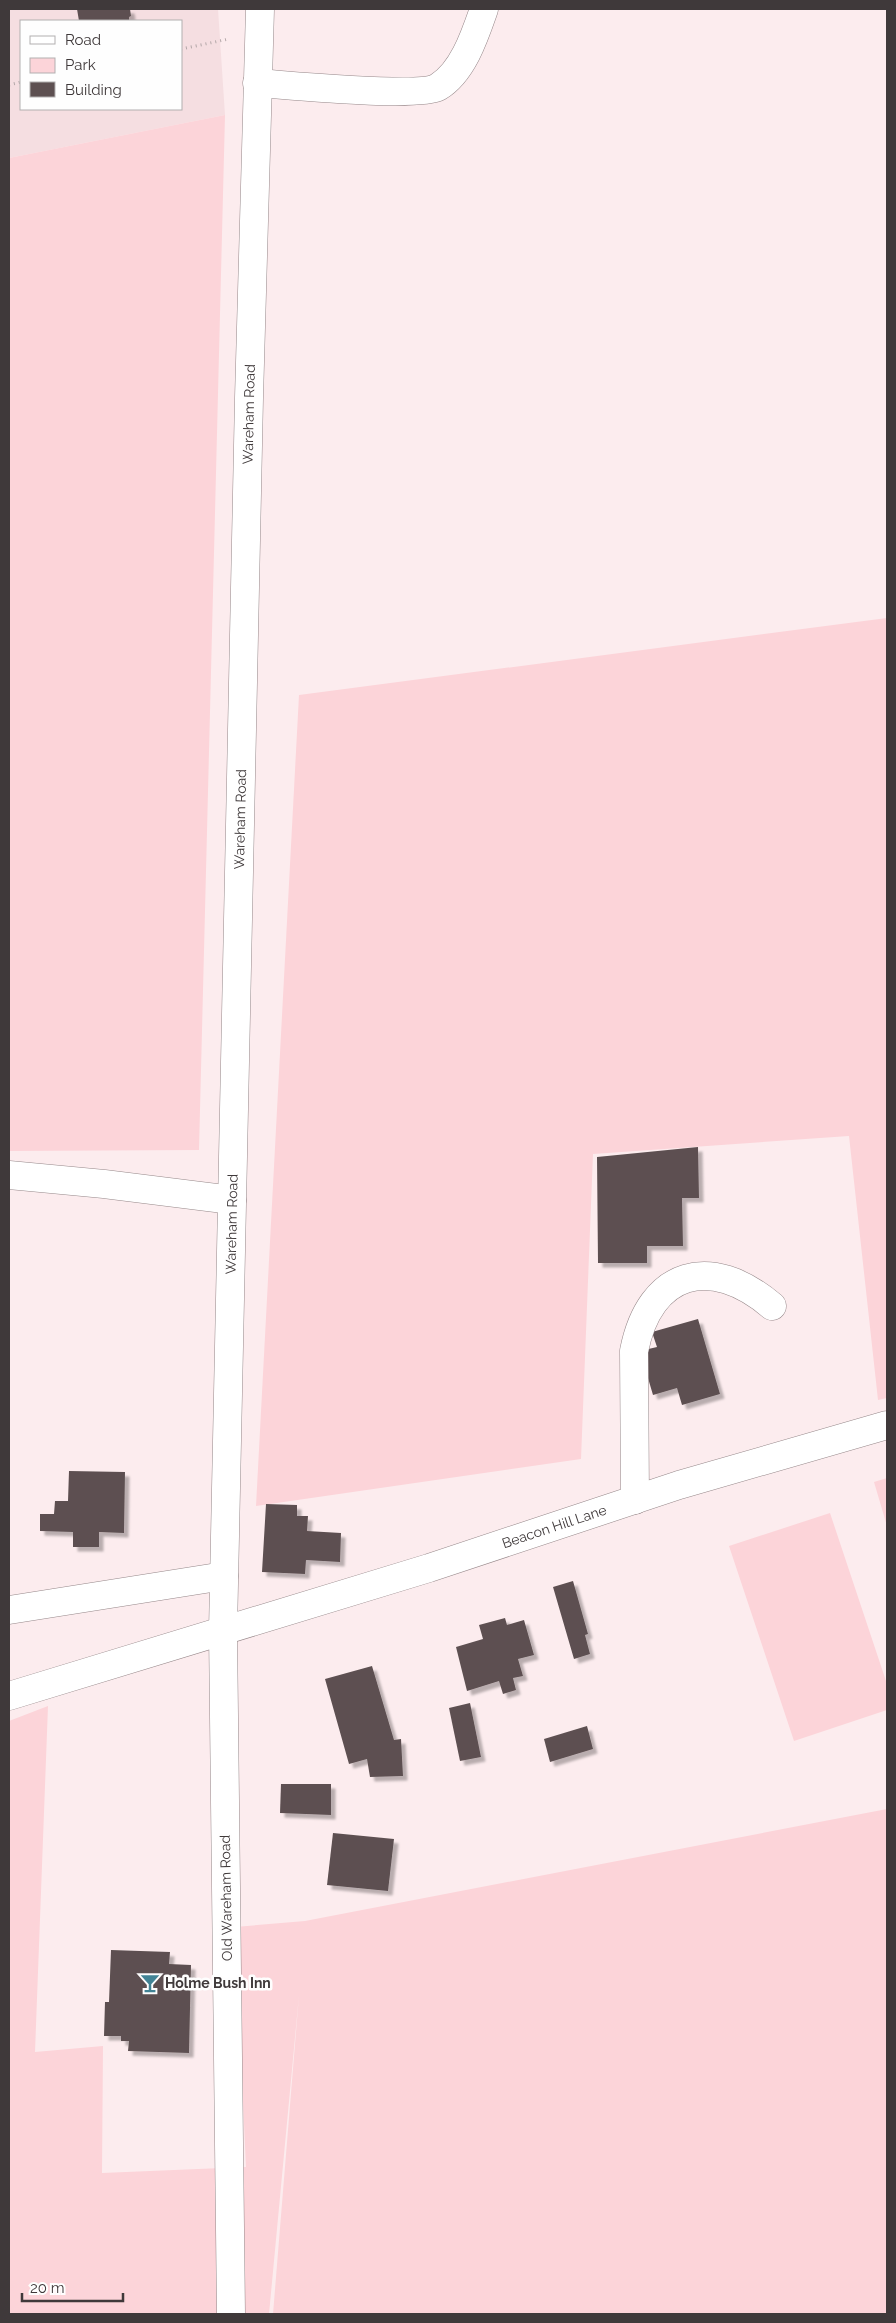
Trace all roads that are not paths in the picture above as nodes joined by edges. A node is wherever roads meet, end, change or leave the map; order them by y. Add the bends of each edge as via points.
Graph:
1 (484, 9) edge
2 (259, 21) edge
3 (257, 83) junction
4 (9, 1175) edge
5 (232, 1200) junction
6 (772, 1306) dead end
7 (887, 1425) edge
8 (635, 1500) junction
9 (224, 1576) junction
10 (9, 1610) edge
11 (223, 1631) junction
12 (9, 1696) edge
13 (231, 2314) edge

1 - 3 street via 465,55 437,87 426,90 360,90
2 - 3 street, Wareham Road
3 - 5 street, Wareham Road
4 - 5 street
5 - 9 street, Wareham Road
6 - 8 street via 734,1280 704,1276 678,1279 647,1310 638,1330 634,1351
7 - 8 street, Beacon Hill Lane
8 - 11 street, Beacon Hill Lane
9 - 10 street
9 - 11 street, Wareham Road
11 - 12 street, Beacon Hill Lane
11 - 13 street, Old Wareham Road

